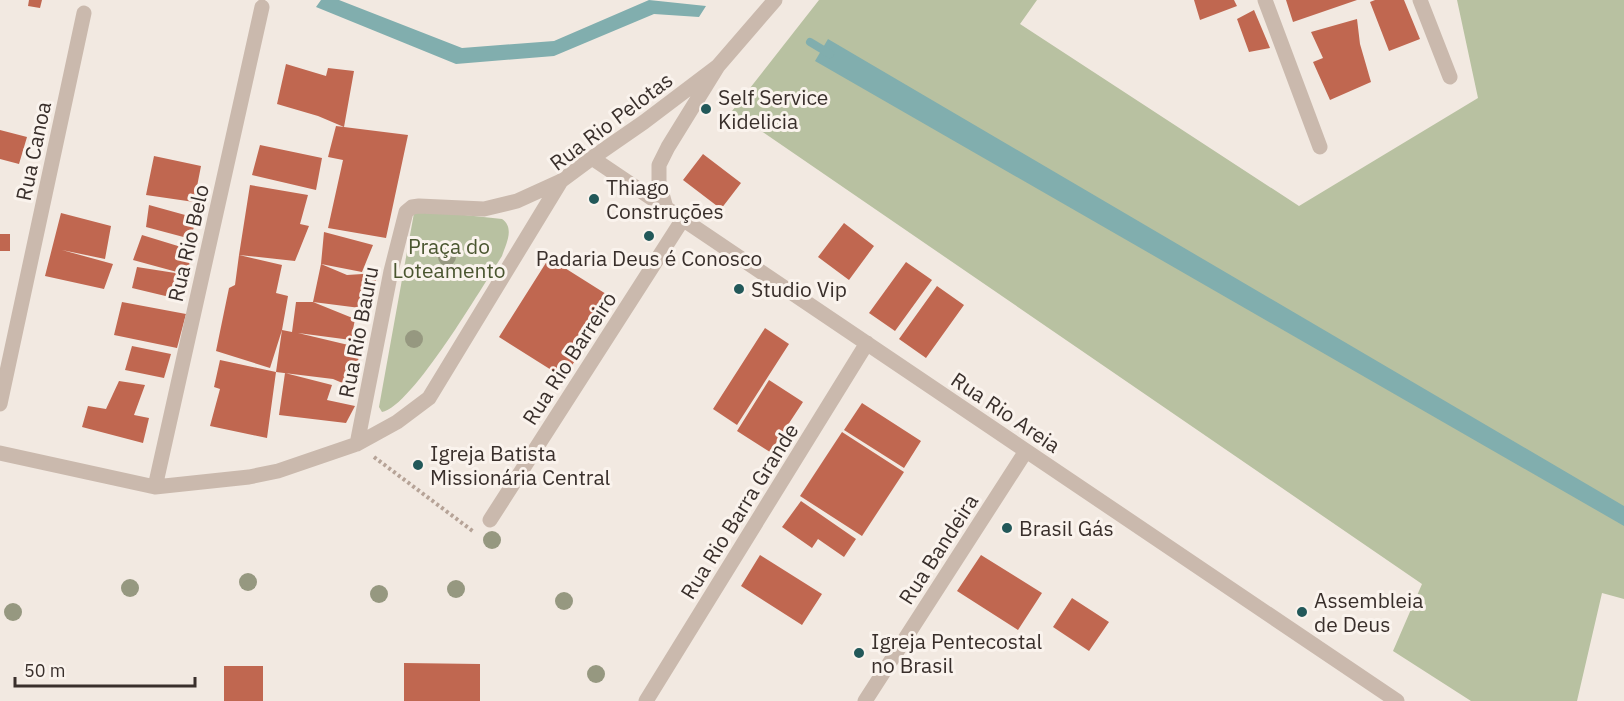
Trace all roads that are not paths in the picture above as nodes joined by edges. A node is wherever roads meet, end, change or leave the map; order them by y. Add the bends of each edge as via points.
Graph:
1 (776, 0) edge
2 (1265, 0) edge
3 (1420, 0) edge
4 (262, 7) dead end
5 (84, 13) dead end
6 (718, 66) junction
7 (1450, 77) dead end
8 (1320, 147) dead end
9 (592, 158) junction
10 (561, 182) junction
11 (666, 208) junction
12 (683, 219) junction
13 (867, 343) junction
14 (0, 404) edge
15 (357, 444) junction
16 (1026, 451) junction
17 (0, 453) edge
18 (155, 487) junction
19 (490, 520) road end
20 (646, 701) edge
21 (866, 701) edge
22 (1397, 701) edge

1 - 6 street, Rua Rio Pelotas
2 - 8 street
3 - 7 street
4 - 18 street, Rua Rio Belo
5 - 14 street, Rua Canoa
6 - 9 street, Rua Rio Pelotas
6 - 11 street, Rua Rio Pelotas via 659,165
9 - 10 street, Rua Rio Pelotas
9 - 11 street, Rua Rio Areia
10 - 15 street, Rua Rio Pelotas via 429,398 398,422
10 - 15 street, Rua Rio Bauru via 505,205 484,209 419,206 406,212
11 - 12 street, Rua Rio Areia
12 - 13 street, Rua Rio Areia
12 - 19 street, Rua Rio Barreiro
13 - 16 street, Rua Rio Areia
13 - 20 street, Rua Rio Barra Grande
15 - 18 street, Rua Rio Pelotas via 268,473
16 - 21 street, Rua Bandeira
16 - 22 street, Rua Rio Areia
17 - 18 street, Rua Rio Pelotas

